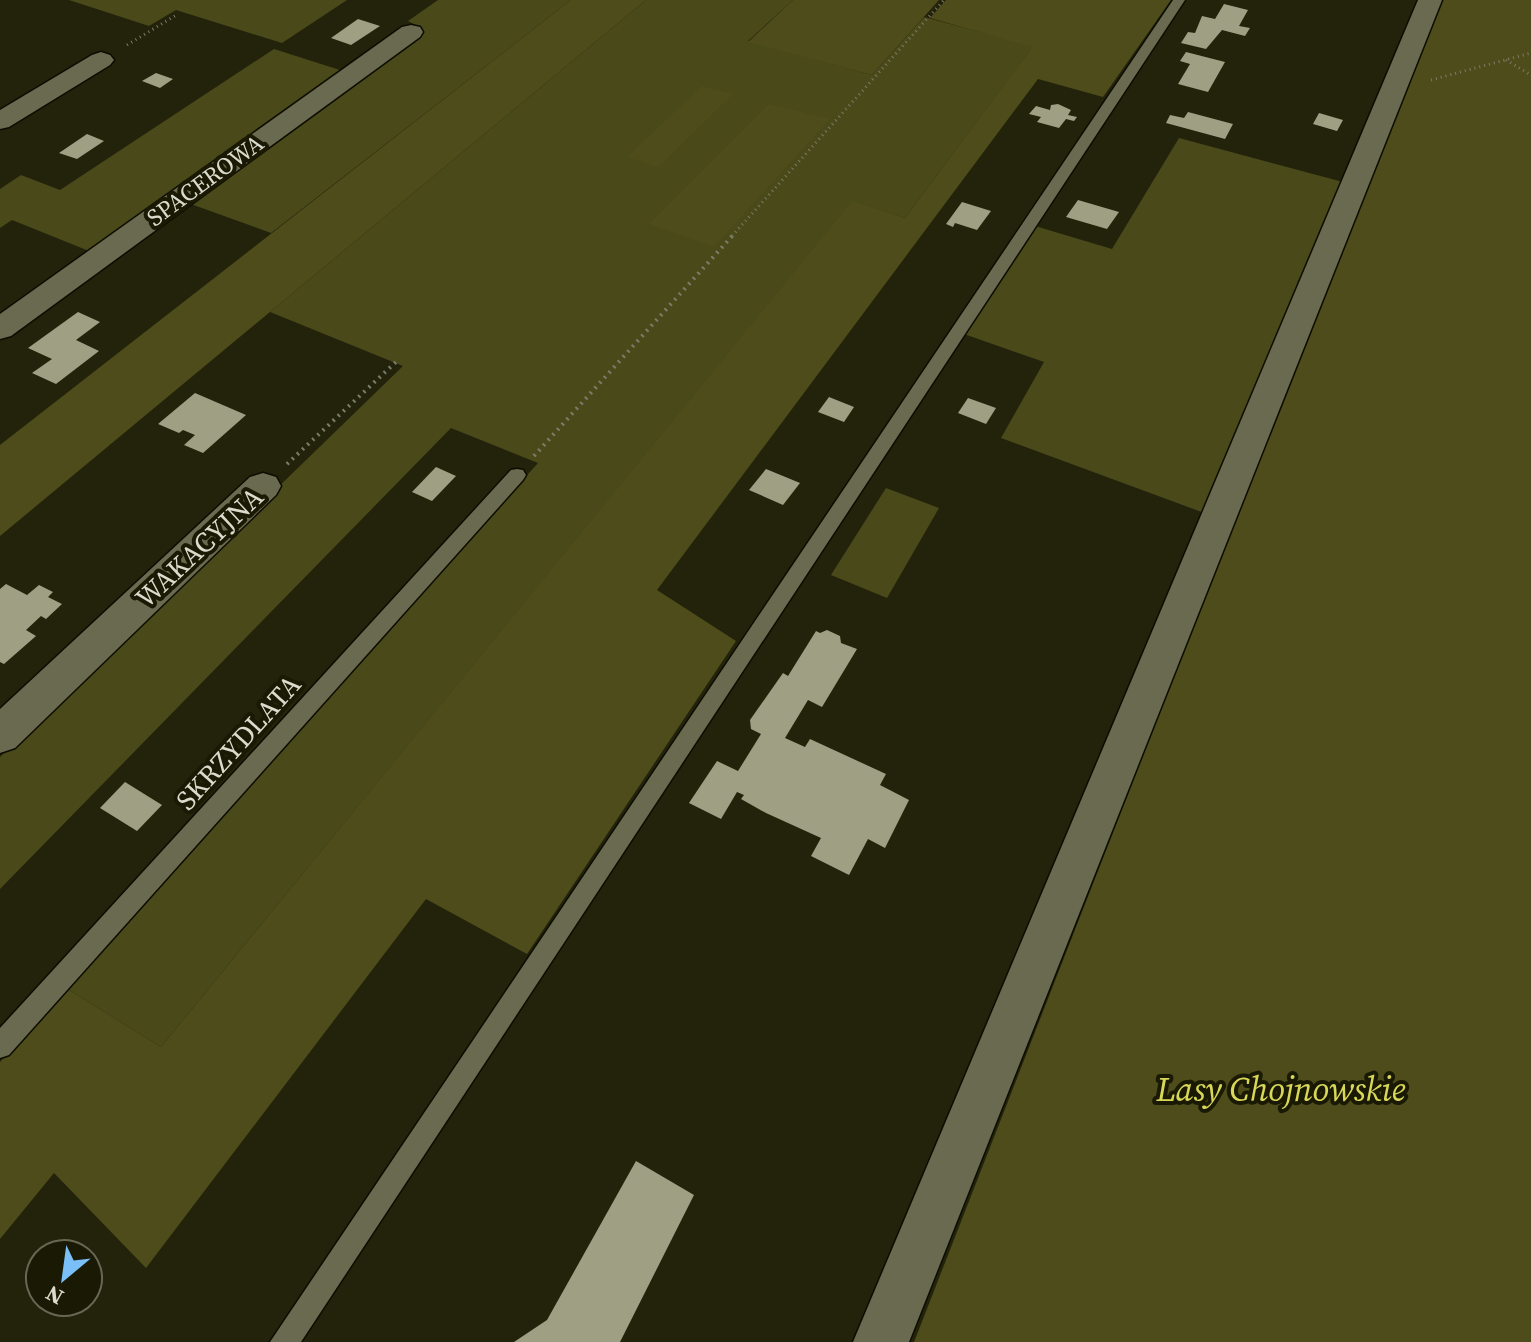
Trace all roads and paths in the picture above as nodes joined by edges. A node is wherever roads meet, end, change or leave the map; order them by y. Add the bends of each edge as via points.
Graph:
1 (944, 0) edge
2 (1179, 0) edge
3 (1430, 0) edge
4 (178, 14) dead end
5 (411, 32) dead end
6 (1531, 53) edge
7 (101, 60) joint
8 (1506, 60) junction
9 (1531, 75) edge
10 (1398, 79) junction
11 (0, 121) edge
12 (0, 329) edge
13 (398, 360) dead end
14 (517, 475) joint
15 (263, 486) joint
16 (0, 735) edge
17 (0, 1046) edge
18 (284, 1342) edge
19 (881, 1342) edge

1 - 14 path
2 - 18 lane
3 - 10 street
4 - 7 path
5 - 12 street, SPACEROWA
6 - 8 path
7 - 11 street
8 - 9 path
8 - 10 path via 1427,81
10 - 19 street
13 - 15 path, WAKACYJNA
14 - 17 lane, SKRZYDLATA
15 - 16 street, WAKACYJNA

